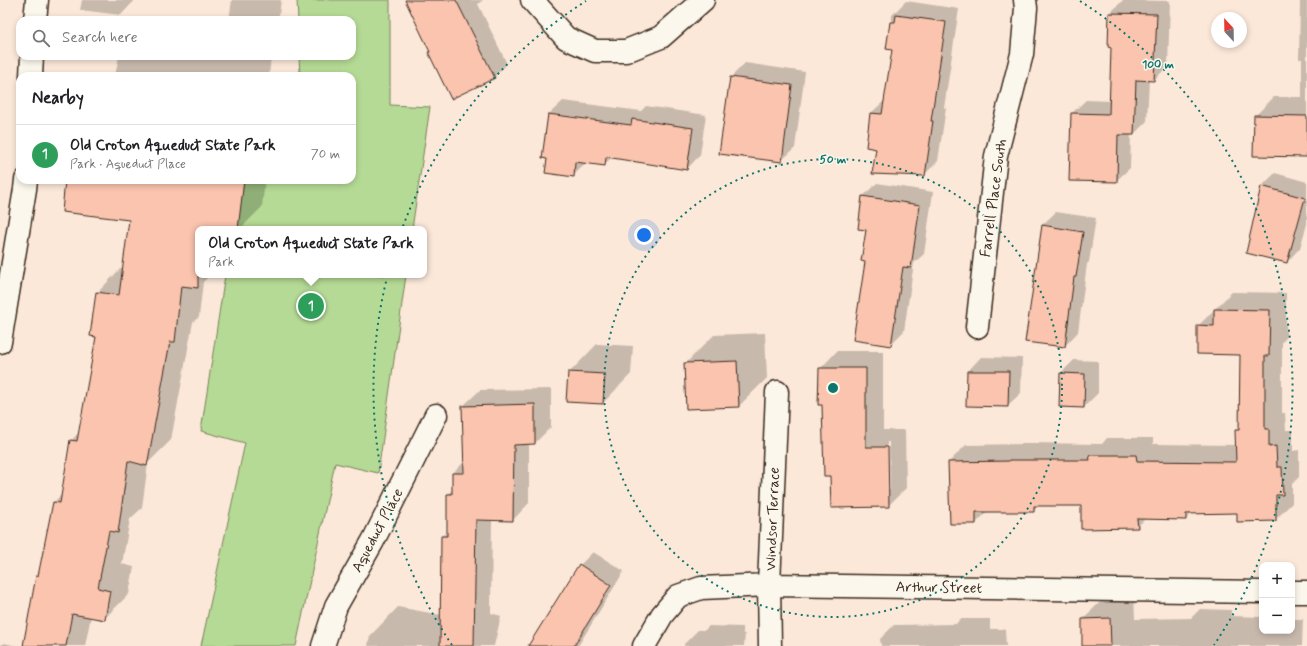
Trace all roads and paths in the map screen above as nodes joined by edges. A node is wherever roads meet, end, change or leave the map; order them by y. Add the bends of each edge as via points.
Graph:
1 (38, 0) edge
2 (532, 0) edge
3 (703, 0) edge
4 (1025, 0) edge
5 (36, 16) edge
6 (32, 60) edge
7 (31, 72) edge
8 (26, 184) edge
9 (978, 327) dead end
10 (0, 342) edge
11 (777, 392) dead end
12 (436, 415) dead end
13 (769, 585) junction
14 (1259, 592) edge
15 (1295, 592) edge
16 (1307, 592) edge
17 (323, 646) edge
18 (644, 646) edge
19 (770, 646) edge

1 - 5 street
2 - 3 street via 566,38 595,51 626,51 661,37
4 - 9 street, Farrell Place South via 1022,54 996,156
6 - 7 street
8 - 10 street
11 - 13 street, Windsor Terrace
12 - 17 street, Aqueduct Place via 373,541 336,606
13 - 14 street, Arthur Street
13 - 18 street, Arthur Street via 701,588 678,596 662,615
13 - 19 street, Windsor Terrace
15 - 16 street

